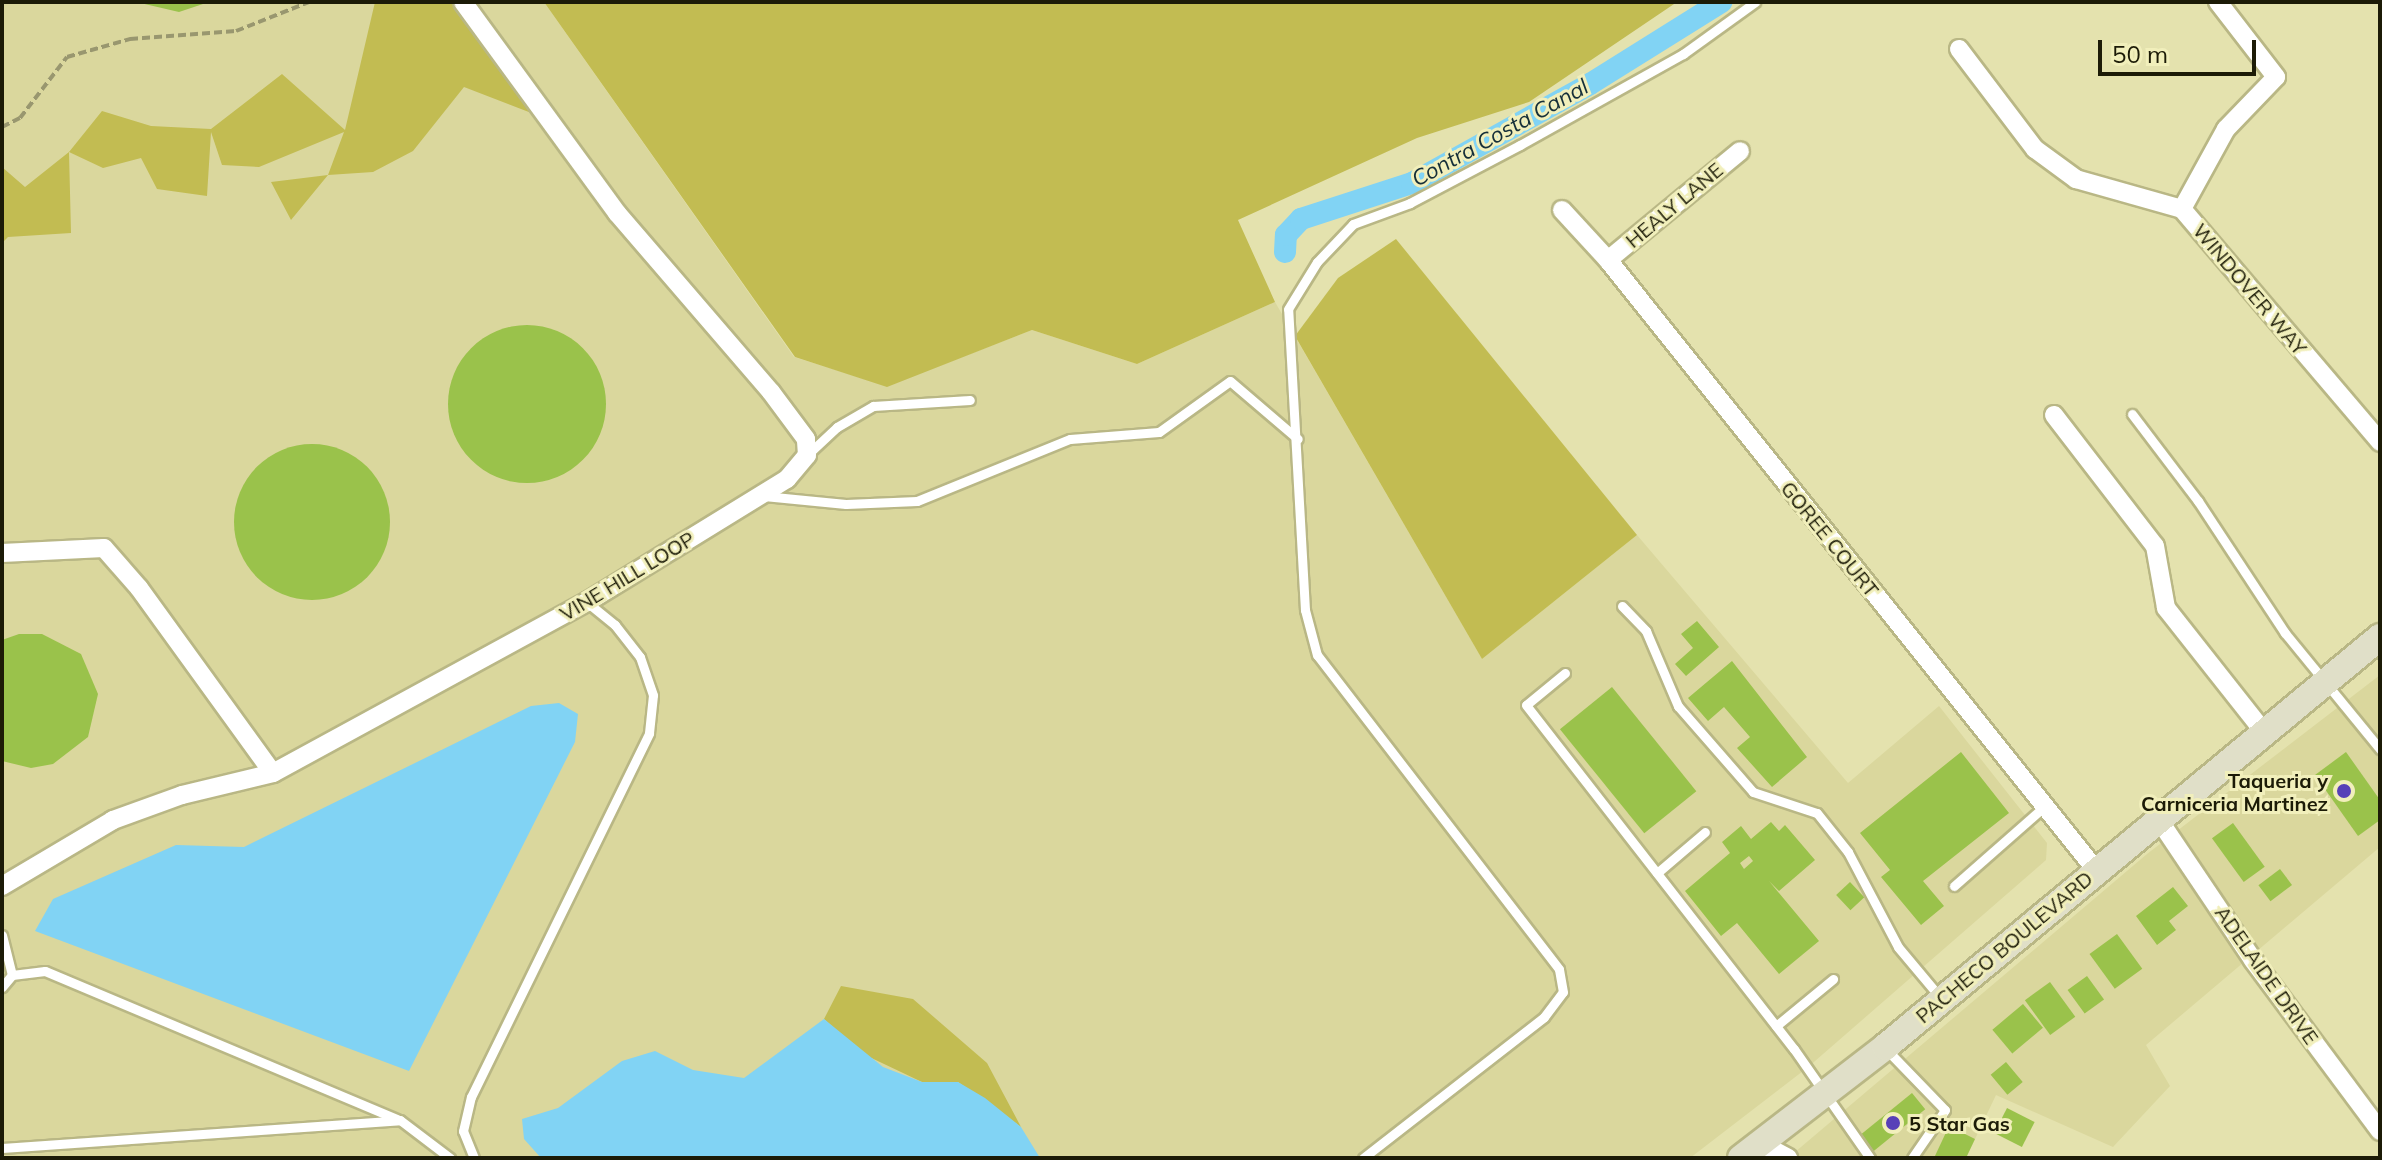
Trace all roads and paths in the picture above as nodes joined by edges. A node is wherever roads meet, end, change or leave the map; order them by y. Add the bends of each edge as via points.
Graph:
1 (309, 2) edge
2 (463, 2) edge
3 (1755, 2) edge
4 (2218, 2) edge
5 (1959, 49) dead end
6 (2, 127) edge
7 (1740, 151) dead end
8 (2182, 209) junction
9 (1562, 210) dead end
10 (1608, 260) junction
11 (970, 400) dead end
12 (2132, 414) dead end
13 (2054, 415) dead end
14 (1298, 439) junction
15 (2380, 442) edge
16 (807, 455) junction
17 (759, 496) junction
18 (2, 553) edge
19 (587, 602) junction
20 (1622, 606) dead end
21 (2380, 637) edge
22 (1565, 673) dead end
23 (2324, 682) junction
24 (2263, 731) junction
25 (2380, 749) edge
26 (273, 773) junction
27 (2047, 804) junction
28 (2157, 817) junction
29 (1705, 832) dead end
30 (2095, 869) junction
31 (1657, 873) junction
32 (2, 886) edge
33 (1954, 886) dead end
34 (2, 935) edge
35 (12, 975) junction
36 (1833, 979) dead end
37 (2, 987) edge
38 (1942, 999) junction
39 (1776, 1026) junction
40 (1885, 1047) junction
41 (1825, 1094) junction
42 (400, 1120) junction
43 (2380, 1131) edge
44 (2, 1148) edge
45 (1751, 1150) edge
46 (450, 1158) edge
47 (474, 1158) edge
48 (1363, 1158) edge
49 (1788, 1158) edge
50 (1870, 1158) edge
51 (1912, 1158) edge

1 - 6 path via 236,31 130,39 67,57 20,118
2 - 16 street via 617,213 780,404 806,439
3 - 14 lane via 1683,54 1534,138 1410,203 1353,224 1317,262 1288,309
4 - 8 street via 2276,77 2226,129
5 - 8 street, WINDOVER WAY via 2035,149 2055,164 2076,179
7 - 10 street, HEALY LANE
8 - 15 street, WINDOVER WAY
9 - 10 street, GOREE COURT
10 - 27 street, GOREE COURT
11 - 16 lane via 873,406 837,427
12 - 23 lane
13 - 24 street via 2155,546 2166,608
14 - 17 lane via 1230,381 1159,432 1070,439 917,501 846,504
14 - 48 lane via 1305,610 1317,655 1559,969 1563,992 1544,1017
16 - 17 street, VINE HILL LOOP via 787,479
17 - 19 street, VINE HILL LOOP
18 - 26 street via 78,545 104,548
19 - 26 street, VINE HILL LOOP
19 - 47 lane via 615,625 640,657 653,695 649,733 471,1097 463,1131
20 - 38 lane via 1646,631 1678,706 1753,792 1817,813 1848,852 1898,947
21 - 23 main road, PACHECO BOULEVARD
22 - 31 lane via 1526,705
23 - 24 main road, PACHECO BOULEVARD
23 - 25 lane
24 - 28 main road, PACHECO BOULEVARD
26 - 32 street, VINE HILL LOOP via 182,795 113,820
27 - 30 street, GOREE COURT
27 - 33 lane
28 - 30 main road, PACHECO BOULEVARD
28 - 43 street, ADELAIDE DRIVE via 2253,960
29 - 31 lane
30 - 38 main road, PACHECO BOULEVARD
31 - 39 lane
34 - 35 lane
35 - 37 lane
35 - 42 lane via 45,971
36 - 39 lane
38 - 40 main road, PACHECO BOULEVARD
39 - 41 lane
40 - 41 main road, PACHECO BOULEVARD
40 - 51 lane via 1945,1110
41 - 45 main road, PACHECO BOULEVARD
41 - 50 lane
42 - 44 lane
42 - 46 lane
45 - 49 street

